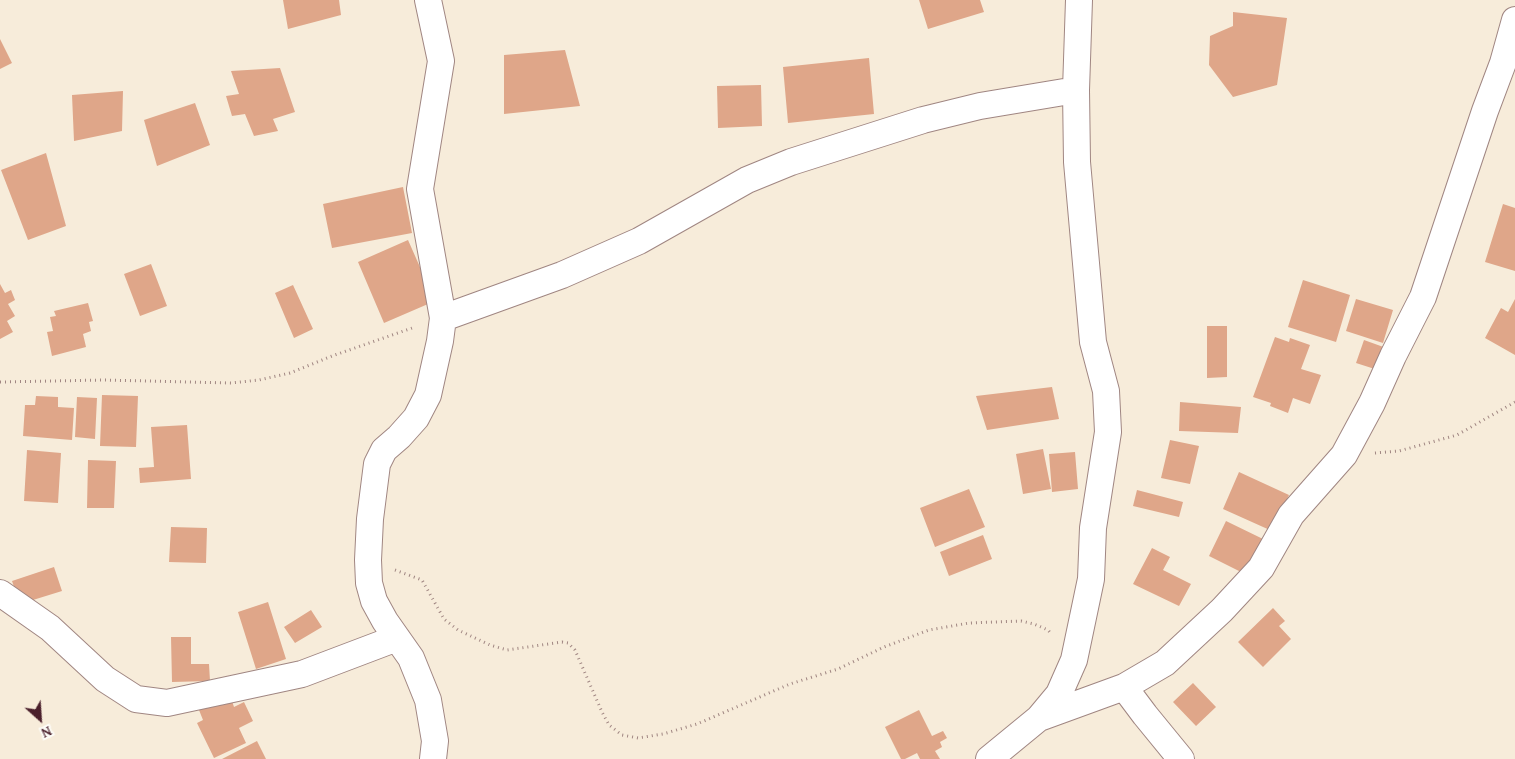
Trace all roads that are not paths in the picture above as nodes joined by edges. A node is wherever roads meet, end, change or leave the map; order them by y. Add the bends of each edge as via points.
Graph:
1 (428, 0) edge
2 (1079, 0) edge
3 (1515, 20) edge
4 (1076, 90) junction
5 (443, 318) junction
6 (0, 593) edge
7 (398, 638) junction
8 (1124, 687) junction
9 (1039, 718) junction
10 (433, 759) edge
11 (989, 759) edge
12 (1180, 759) edge

1 - 5 street via 441,62 420,189
2 - 4 street
3 - 8 street via 1423,297 1344,455 1291,515 1261,568 1222,610 1165,663
4 - 5 street via 980,106 923,120 790,162 747,180 639,241 562,275
4 - 9 street via 1077,162 1093,342 1106,391 1108,432 1093,528 1091,579 1074,660 1059,694
5 - 7 street via 428,395 416,418 384,450 377,464 370,519 369,583 385,621
6 - 7 street via 50,628 105,679 136,699 167,703 302,674
7 - 10 street via 411,658 428,700 435,740
8 - 9 street
8 - 12 street
9 - 11 street

